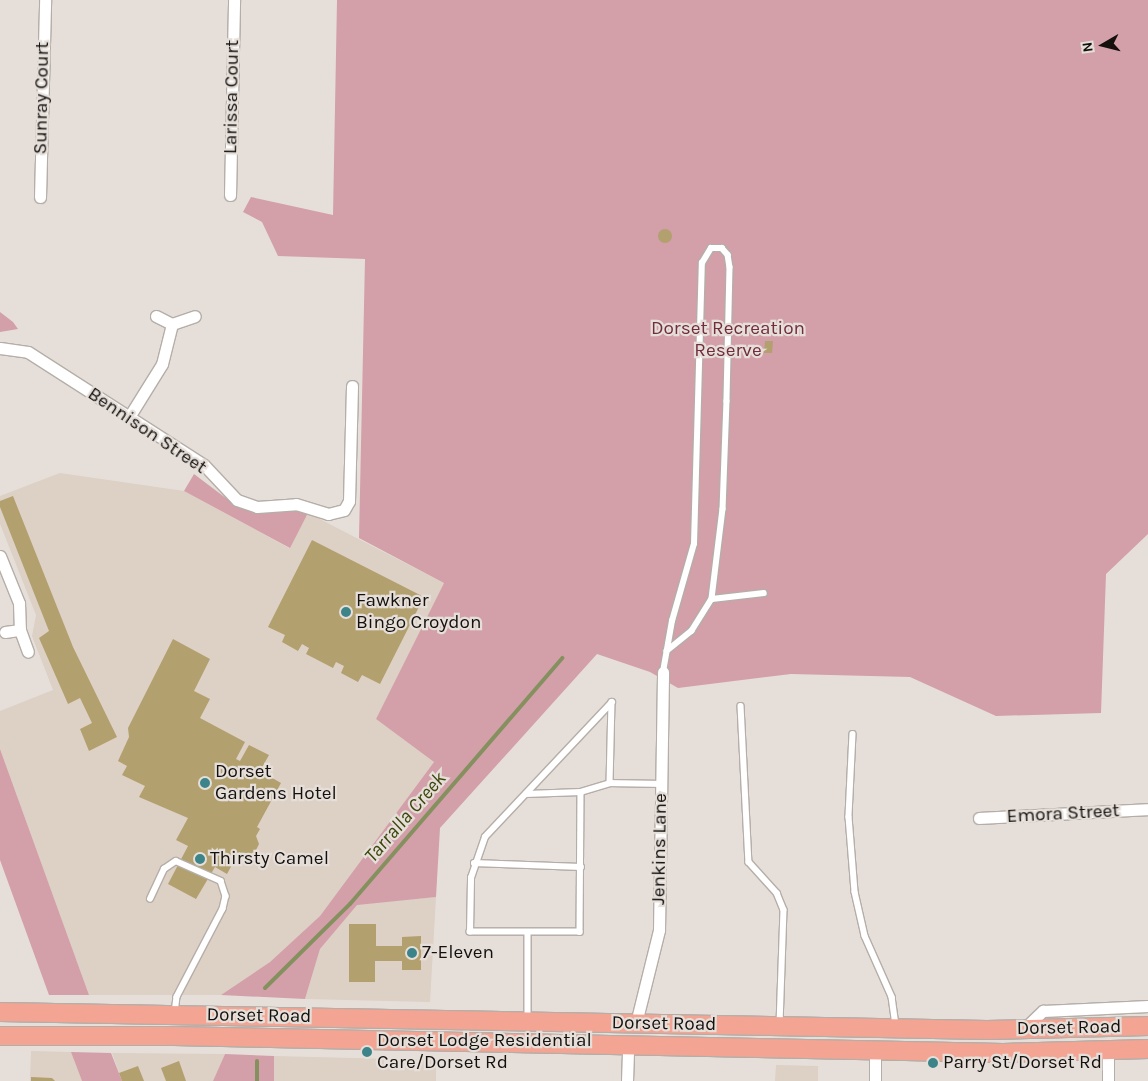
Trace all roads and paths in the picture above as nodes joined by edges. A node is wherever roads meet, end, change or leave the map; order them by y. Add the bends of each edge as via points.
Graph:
1 (45, 0) edge
2 (234, 0) edge
3 (230, 194) dead end
4 (40, 197) dead end
5 (156, 316) dead end
6 (195, 316) dead end
7 (172, 324) junction
8 (0, 348) edge
9 (352, 386) dead end
10 (129, 417) junction
11 (0, 556) edge
12 (764, 593) dead end
13 (712, 599) junction
14 (20, 630) junction
15 (5, 632) dead end
16 (667, 651) junction
17 (28, 652) dead end
18 (663, 672) joint
19 (741, 706) dead end
20 (854, 734) dead end
21 (610, 783) junction
22 (661, 784) junction
23 (582, 792) junction
24 (526, 794) junction
25 (1148, 809) edge
26 (979, 818) dead end
27 (474, 864) junction
28 (581, 867) junction
29 (150, 899) dead end
30 (528, 933) junction
31 (1148, 1006) edge
32 (0, 1012) edge
33 (175, 1015) junction
34 (411, 1019) junction
35 (528, 1022) junction
36 (636, 1023) junction
37 (1148, 1026) edge
38 (780, 1027) junction
39 (1107, 1028) junction
40 (896, 1029) junction
41 (1023, 1030) junction
42 (0, 1036) edge
43 (174, 1036) junction
44 (410, 1041) junction
45 (628, 1046) junction
46 (1148, 1049) edge
47 (875, 1050) junction
48 (1108, 1050) junction
49 (627, 1081) edge
50 (875, 1081) edge
51 (1108, 1081) edge

1 - 4 street, Sunray Court
2 - 3 street, Larissa Court
5 - 7 street
6 - 7 street
7 - 10 street via 162,364
8 - 10 street, Bennison Street via 28,352
9 - 10 street, Bennison Street via 350,501 337,514 296,504 257,507 237,500 204,465
11 - 14 street via 19,604
12 - 13 lane
13 - 16 lane via 692,631
13 - 16 lane via 723,509 730,267 728,255 722,248 711,248 702,263 694,544
14 - 15 street
14 - 17 street
16 - 18 lane
18 - 22 street, Jenkins Lane
19 - 38 lane via 749,862 777,893 784,910
20 - 40 lane via 849,817 855,892 864,936 892,997
21 - 22 lane
21 - 23 lane
21 - 24 lane via 612,702
22 - 36 street, Jenkins Lane via 659,930
23 - 24 lane
23 - 28 lane
24 - 27 lane via 485,838
25 - 26 street, Emora Street
27 - 28 lane
27 - 30 lane via 470,932
28 - 30 lane via 580,932
29 - 33 lane via 170,862 176,861 221,881 226,896 225,904 176,997
30 - 35 lane
31 - 41 street via 1043,1011
32 - 33 main road, Dorset Road
33 - 34 main road, Dorset Road
33 - 43 main road
34 - 35 main road, Dorset Road
34 - 44 main road
35 - 36 main road, Dorset Road
36 - 38 main road, Dorset Road
36 - 45 main road
37 - 39 main road, Dorset Road
38 - 40 main road, Dorset Road
39 - 41 main road, Dorset Road
39 - 48 main road
40 - 41 main road, Dorset Road
42 - 43 main road, Dorset Road
43 - 44 main road, Dorset Road
44 - 45 main road, Dorset Road
45 - 47 main road, Dorset Road
45 - 49 street
46 - 48 main road, Dorset Road
47 - 48 main road, Dorset Road
47 - 50 street
48 - 51 street

